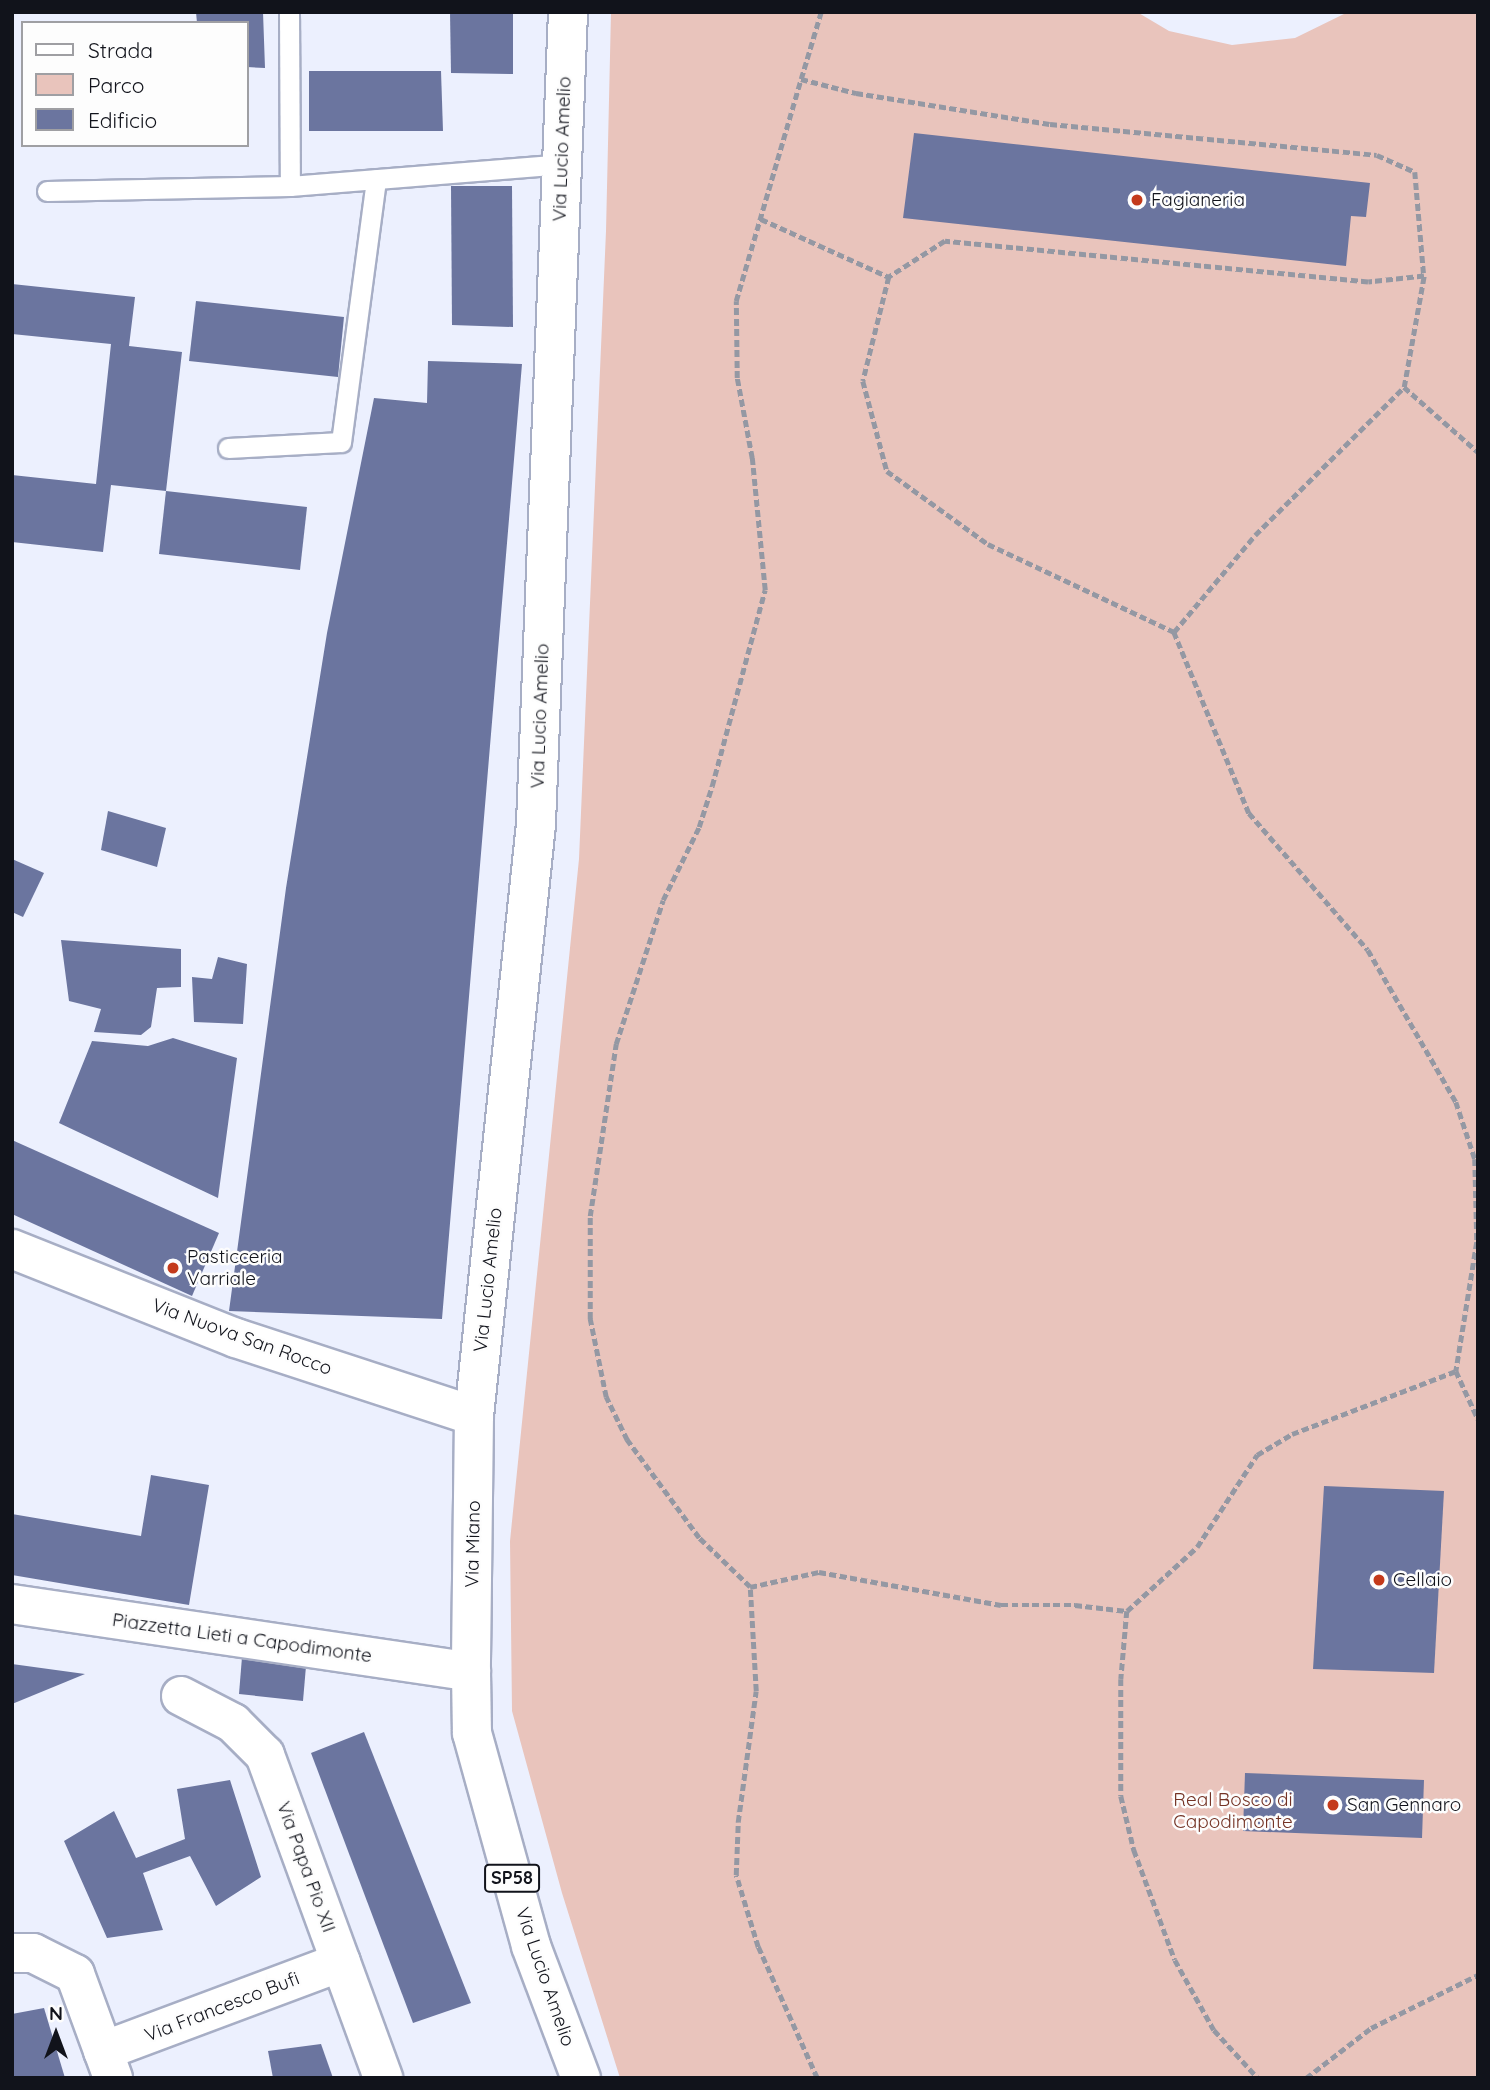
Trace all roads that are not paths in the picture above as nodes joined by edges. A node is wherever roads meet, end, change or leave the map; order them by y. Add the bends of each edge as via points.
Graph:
1 (289, 12) edge
2 (568, 12) edge
3 (562, 164) junction
4 (376, 179) junction
5 (289, 186) junction
6 (47, 191) dead end
7 (228, 448) dead end
8 (12, 1249) edge
9 (474, 1416) junction
10 (12, 1604) edge
11 (471, 1672) junction
12 (181, 1696) dead end
13 (12, 1952) edge
14 (341, 1962) junction
15 (108, 2065) edge
16 (383, 2078) edge
17 (581, 2078) edge

1 - 5 lane
2 - 3 main road, Via Lucio Amelio
3 - 4 lane
3 - 9 main road, Via Lucio Amelio via 536,824
4 - 5 lane
4 - 7 lane via 341,442
5 - 6 lane
8 - 9 main road, Via Nuova San Rocco via 236,1338
9 - 11 main road, Via Miano / SP58
10 - 11 main road, Piazzetta Lieti a Capodimonte
11 - 17 main road, Via Lucio Amelio / SP58 via 472,1733 531,1946
12 - 14 main road, Via Papa Pio XII via 233,1723 265,1755
13 - 15 main road via 33,1953 75,1974
14 - 15 main road, Via Francesco Bufi
14 - 16 main road, Via Papa Pio XII

